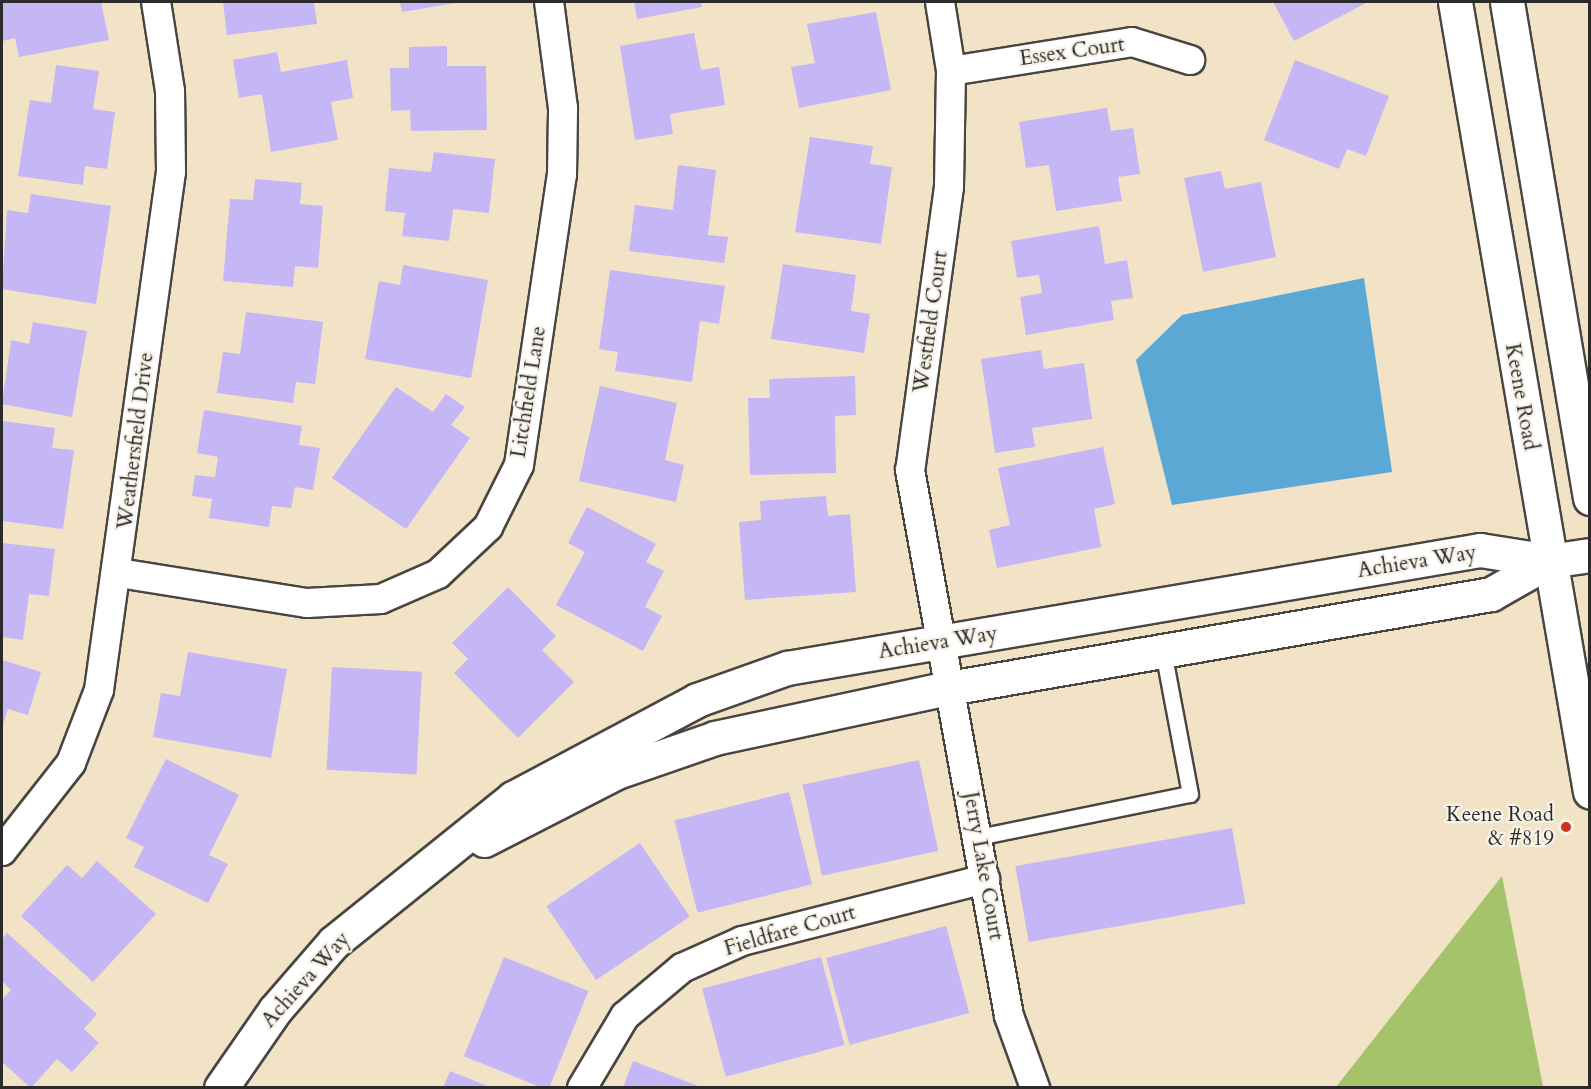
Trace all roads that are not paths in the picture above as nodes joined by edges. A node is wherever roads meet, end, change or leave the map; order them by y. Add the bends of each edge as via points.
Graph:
1 (156, 2) edge
2 (549, 2) edge
3 (940, 2) edge
4 (1455, 2) edge
5 (1508, 2) edge
6 (1190, 60) dead end
7 (951, 71) junction
8 (1590, 498) edge
9 (1590, 555) edge
10 (1549, 561) junction
11 (119, 573) junction
12 (939, 642) junction
13 (1163, 651) junction
14 (949, 688) junction
15 (1590, 792) edge
16 (978, 837) junction
17 (2, 851) edge
18 (435, 864) junction
19 (985, 879) junction
20 (221, 1088) edge
21 (582, 1088) edge
22 (1035, 1088) edge

1 - 11 street, Weathersfield Drive via 170,91 171,172
2 - 11 street, Litchfield Lane via 563,108 562,175 519,465 488,527 438,574 381,599 307,603
3 - 7 street, Westfield Court
4 - 10 street, Keene Road
5 - 8 street
6 - 7 street, Essex Court via 1132,42
7 - 12 street, Westfield Court via 949,187 910,470
9 - 10 street
10 - 12 street, Achieva Way via 1480,550
10 - 13 street, Achieva Way via 1491,594
10 - 15 street, Keene Road
11 - 17 street, Weathersfield Drive via 99,690 71,764
12 - 14 street, Jerry Lake Court
12 - 18 street, Achieva Way via 787,668 697,700 513,798
13 - 14 street, Achieva Way
13 - 16 lane via 1190,794
14 - 16 street, Jerry Lake Court
14 - 18 street, Achieva Way via 715,738 639,764
16 - 19 street, Jerry Lake Court
18 - 20 street, Achieva Way via 334,942 275,1010
19 - 21 street, Fieldfare Court via 742,940 682,968 625,1016
19 - 22 street, Jerry Lake Court via 1009,1016

